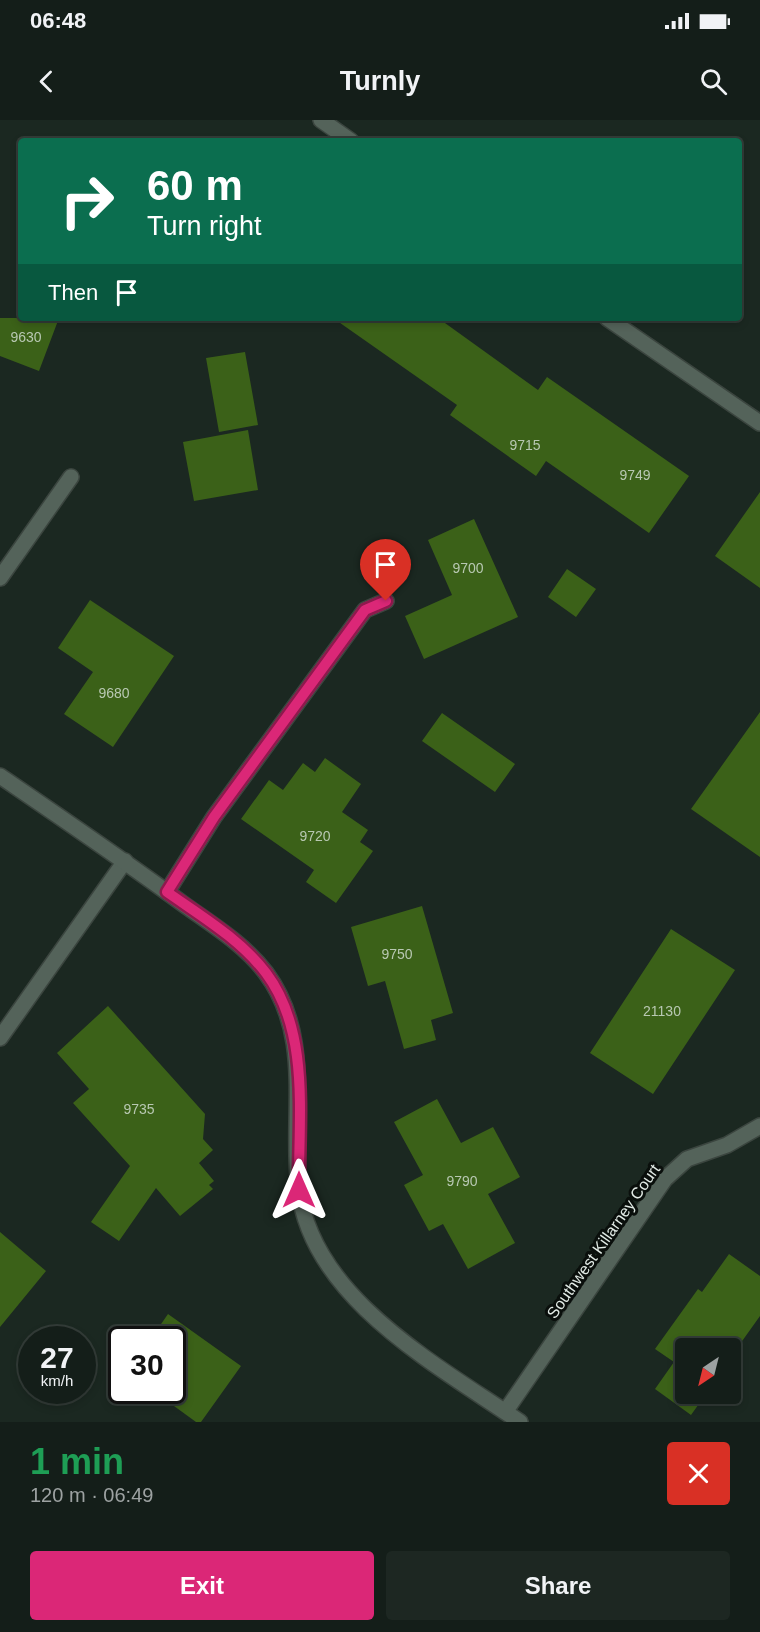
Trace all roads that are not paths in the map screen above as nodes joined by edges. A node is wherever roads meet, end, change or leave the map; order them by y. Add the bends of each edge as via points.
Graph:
1 (321, 120) edge
2 (347, 138) edge
3 (611, 321) edge
4 (760, 423) edge
5 (71, 477) dead end
6 (0, 578) edge
7 (386, 601) dead end
8 (0, 776) edge
9 (125, 861) junction
10 (167, 892) junction
11 (0, 1038) edge
12 (760, 1126) edge
13 (505, 1412) junction
14 (520, 1422) edge

1 - 2 street
3 - 4 street
5 - 6 street
7 - 10 street via 365,610 214,817
8 - 9 street
9 - 10 street
9 - 11 street
10 - 13 street via 238,944 266,973 284,1007 298,1060 299,1190 310,1231 333,1273 379,1322
12 - 13 street, Southwest Killarney Court via 727,1145 687,1159 665,1179
13 - 14 street

